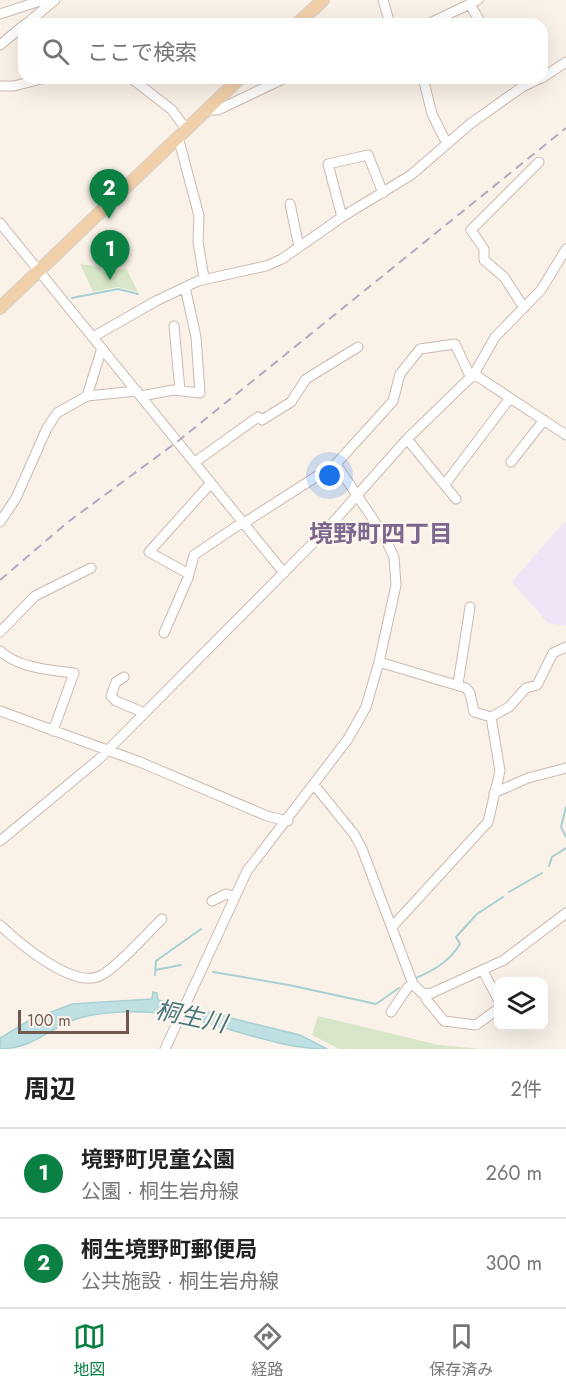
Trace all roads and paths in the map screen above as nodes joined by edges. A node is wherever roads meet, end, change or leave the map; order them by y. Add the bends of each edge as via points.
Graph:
1 (43, 0) edge
2 (55, 0) edge
3 (323, 0) edge
4 (383, 0) edge
5 (474, 3) edge
6 (0, 14) edge
7 (33, 18) edge
8 (304, 18) edge
9 (388, 18) edge
10 (441, 18) edge
11 (480, 18) edge
12 (18, 31) edge
13 (0, 45) edge
14 (566, 62) edge
15 (548, 74) edge
16 (22, 84) edge
17 (139, 84) edge
18 (234, 84) edge
19 (272, 84) edge
20 (424, 84) edge
21 (518, 84) edge
22 (0, 86) edge
23 (206, 110) junction
24 (182, 133) junction
25 (447, 144) junction
26 (539, 162) dead end
27 (383, 192) junction
28 (290, 204) dead end
29 (342, 218) junction
30 (0, 223) edge
31 (298, 247) junction
32 (566, 249) edge
33 (38, 270) junction
34 (204, 278) junction
35 (185, 286) junction
36 (5, 299) edge
37 (0, 308) edge
38 (524, 308) junction
39 (174, 326) dead end
40 (93, 337) junction
41 (358, 347) dead end
42 (102, 348) junction
43 (472, 376) junction
44 (180, 390) junction
45 (139, 393) junction
46 (87, 396) junction
47 (510, 398) junction
48 (544, 420) junction
49 (566, 435) edge
50 (407, 440) junction
51 (195, 462) junction
52 (511, 462) dead end
53 (336, 464) junction
54 (212, 483) junction
55 (446, 484) junction
56 (358, 496) junction
57 (456, 499) dead end
58 (0, 522) edge
59 (244, 523) junction
60 (91, 568) dead end
61 (284, 573) junction
62 (189, 574) junction
63 (470, 607) dead end
64 (0, 632) edge
65 (164, 633) dead end
66 (566, 647) edge
67 (0, 651) edge
68 (379, 662) junction
69 (124, 677) dead end
70 (458, 684) junction
71 (0, 711) edge
72 (145, 713) junction
73 (492, 717) junction
74 (53, 731) junction
75 (107, 751) junction
76 (566, 768) edge
77 (315, 786) junction
78 (494, 793) junction
79 (288, 821) junction
80 (0, 841) edge
81 (235, 897) junction
82 (212, 901) dead end
83 (566, 913) edge
84 (162, 919) dead end
85 (0, 925) edge
86 (392, 927) junction
87 (483, 971) junction
88 (413, 984) junction
89 (494, 992) edge
90 (426, 994) junction
91 (391, 1012) dead end
92 (494, 1012) edge
93 (165, 1049) edge

1 - 6 street
2 - 7 street
3 - 8 main road
4 - 9 street
5 - 10 street
5 - 11 street
12 - 13 street
14 - 15 street
16 - 22 street
17 - 24 street via 172,110
18 - 23 main road
19 - 23 street via 218,110
20 - 25 street via 432,114
21 - 25 street
23 - 24 main road
24 - 33 main road
24 - 34 street via 199,216 198,242
25 - 27 street via 411,175
26 - 38 street via 471,230 484,249 484,260 504,277
27 - 29 street
27 - 29 street via 368,155 328,164
28 - 31 street
29 - 31 street
30 - 33 street
31 - 34 street via 274,264
32 - 38 street via 541,290
33 - 36 main road
33 - 40 street
34 - 35 street
35 - 40 street
35 - 44 street via 193,316 201,386 200,393
36 - 37 main road
38 - 43 street via 495,337
39 - 44 street
40 - 42 street
41 - 51 street via 306,379 291,402 262,420 258,417
42 - 45 street
42 - 46 street
43 - 47 street
43 - 50 street
43 - 53 street via 455,344 420,349 400,374 393,401
44 - 45 street
45 - 46 street
45 - 51 street
46 - 58 street via 63,408 51,422 16,498
47 - 48 street
47 - 55 street
48 - 49 street
48 - 52 street
50 - 55 street
50 - 56 street
51 - 54 street
53 - 56 street
53 - 59 street
54 - 59 street
54 - 62 street via 149,552
55 - 57 street
56 - 61 street
56 - 68 street via 390,546 396,568 396,585
59 - 61 street
59 - 62 street via 194,555
60 - 64 street via 35,596
61 - 72 street
62 - 65 street
63 - 70 street
66 - 73 street via 554,653 537,685 526,688 509,707
67 - 74 street via 8,658 41,669 74,674
68 - 70 street
68 - 77 street via 366,707
69 - 72 street via 116,682 111,696
70 - 73 street via 470,691 475,713
71 - 74 street
72 - 75 street
73 - 78 street via 500,771
74 - 75 street
75 - 79 street
75 - 80 street
76 - 78 street via 528,778
77 - 79 street
77 - 86 street via 359,844
78 - 86 street via 488,822
79 - 81 street via 256,858
81 - 82 street via 222,894
81 - 93 street
83 - 87 street via 504,960
84 - 85 street via 99,976 83,978 38,957
86 - 88 street
87 - 89 street
87 - 90 street
88 - 90 street
88 - 91 street
90 - 92 street via 444,1021 476,1025

